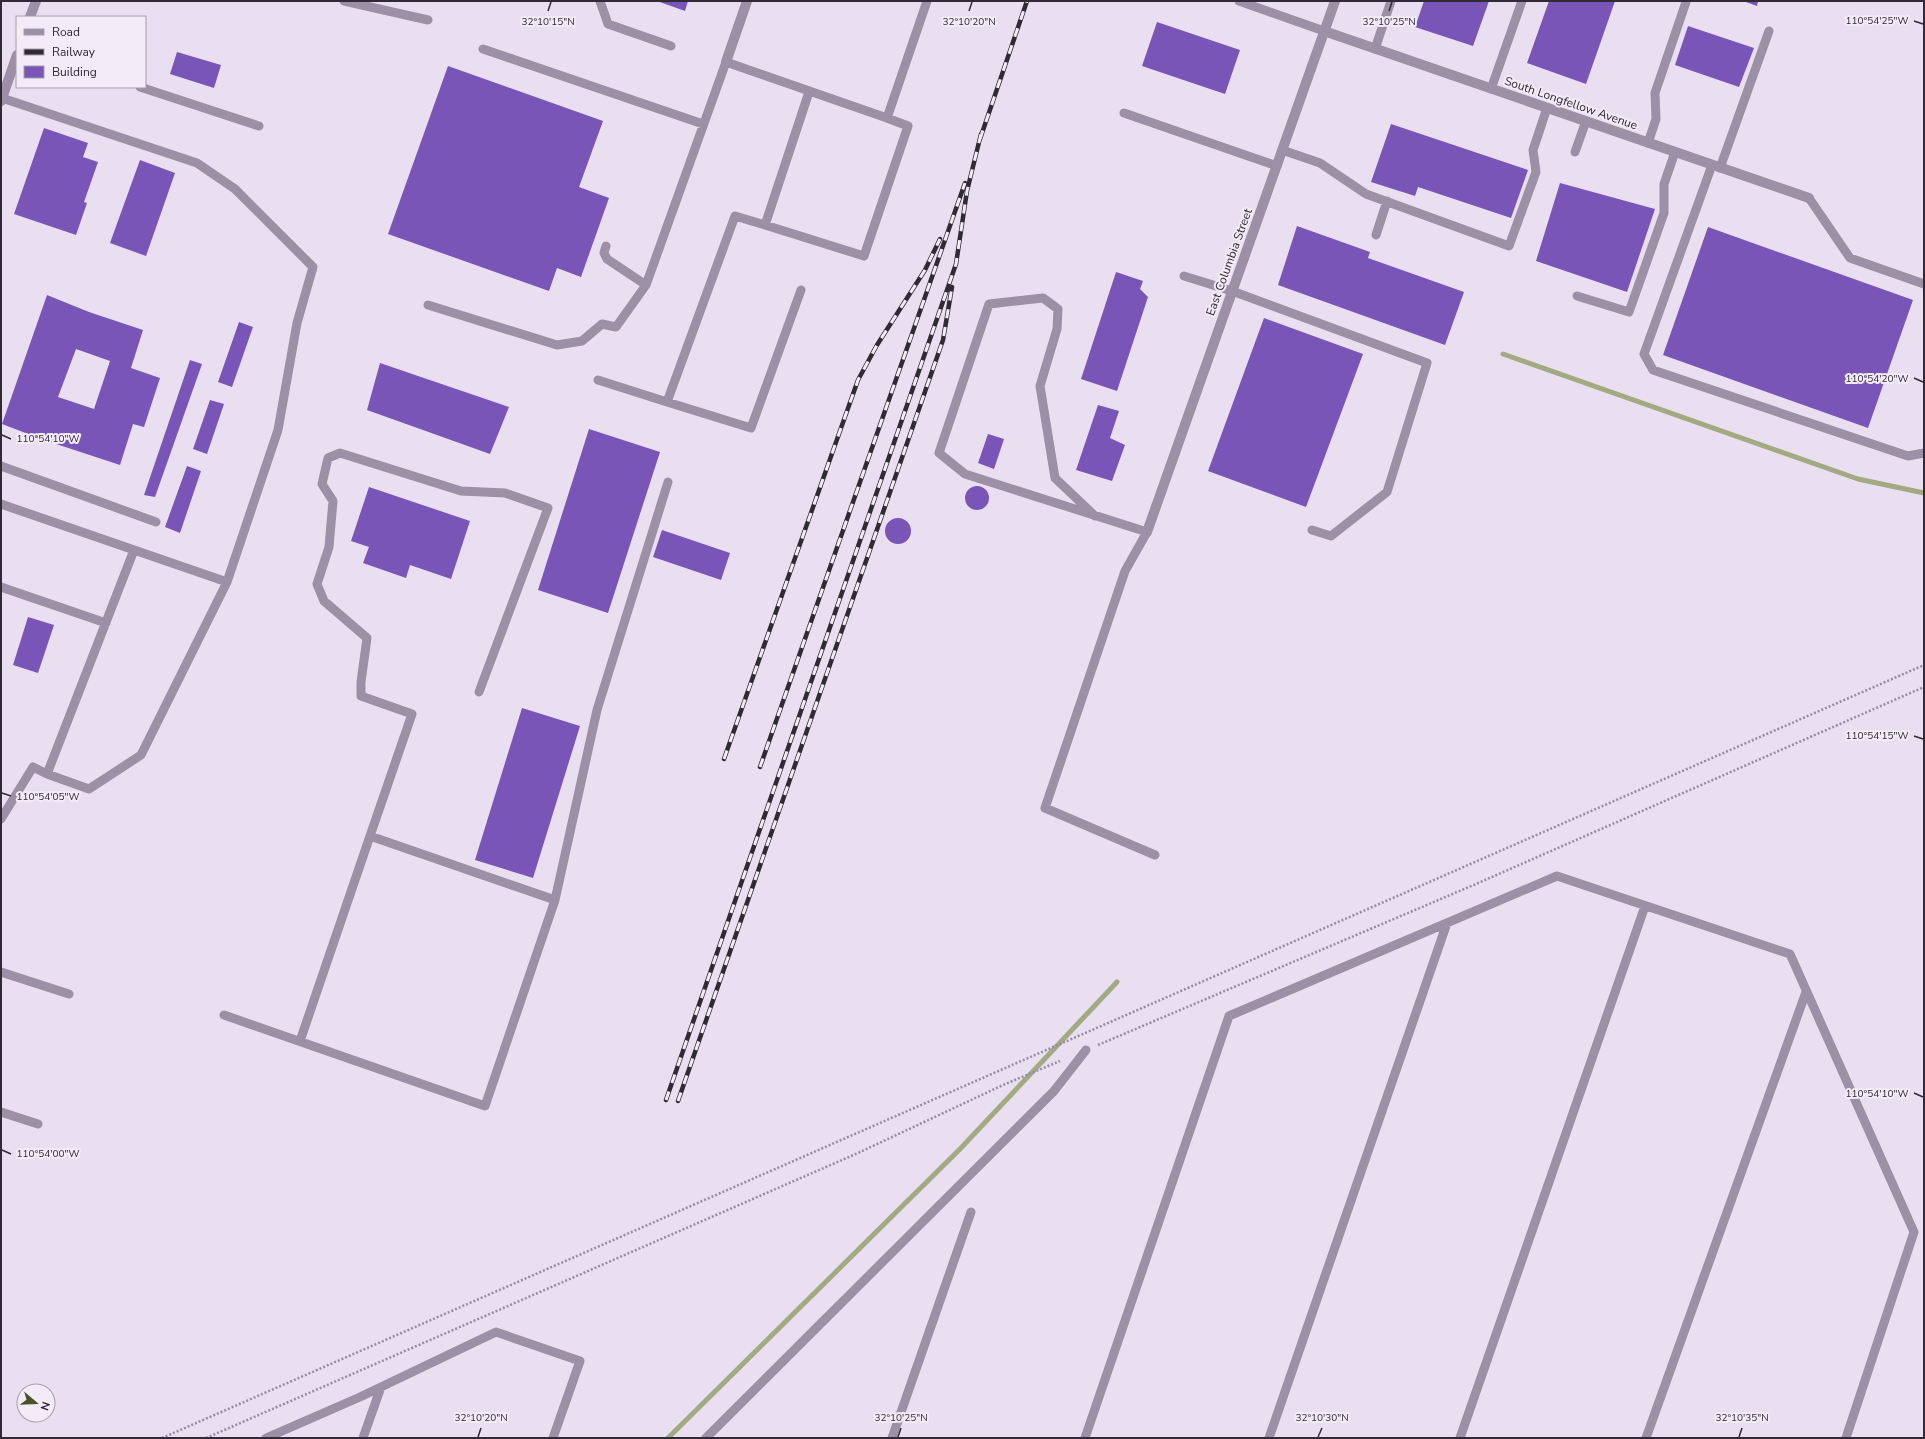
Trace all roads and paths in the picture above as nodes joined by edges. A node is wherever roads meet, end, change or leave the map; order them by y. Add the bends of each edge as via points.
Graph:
1 (36, 1) edge
2 (344, 1) edge
3 (600, 1) edge
4 (747, 1) edge
5 (927, 1) edge
6 (1239, 1) edge
7 (1335, 1) edge
8 (1391, 1) edge
9 (1522, 1) edge
10 (1686, 2) dead end
11 (30, 16) edge
12 (428, 20) dead end
13 (1769, 31) dead end
14 (1324, 32) junction
15 (671, 46) dead end
16 (483, 49) dead end
17 (1375, 49) junction
18 (16, 58) edge
19 (726, 62) junction
20 (143, 88) edge
21 (1491, 89) junction
22 (810, 92) junction
23 (2, 100) edge
24 (1547, 108) junction
25 (1124, 113) dead end
26 (887, 118) junction
27 (1586, 122) junction
28 (703, 124) junction
29 (259, 126) dead end
30 (1648, 143) junction
31 (1282, 150) junction
32 (1575, 152) dead end
33 (1675, 152) junction
34 (1276, 166) junction
35 (1716, 166) junction
36 (1809, 198) joint
37 (1386, 201) junction
38 (765, 225) junction
39 (1376, 235) dead end
40 (606, 246) dead end
41 (1184, 276) dead end
42 (1924, 284) edge
43 (646, 285) junction
44 (801, 290) dead end
45 (1232, 291) junction
46 (1577, 296) dead end
47 (428, 305) dead end
48 (598, 380) dead end
49 (667, 402) junction
50 (1924, 453) edge
51 (1, 466) edge
52 (668, 482) dead end
53 (1, 504) edge
54 (1095, 516) junction
55 (156, 522) dead end
56 (1312, 530) dead end
57 (1146, 532) junction
58 (134, 550) junction
59 (227, 582) junction
60 (1, 587) edge
61 (106, 623) junction
62 (1924, 665) edge
63 (1924, 687) edge
64 (479, 692) dead end
65 (47, 774) junction
66 (1, 819) edge
67 (370, 836) junction
68 (1155, 855) dead end
69 (554, 900) junction
70 (1645, 906) junction
71 (1448, 923) junction
72 (1, 972) edge
73 (1806, 992) junction
74 (68, 994) dead end
75 (224, 1015) dead end
76 (300, 1041) junction
77 (1086, 1050) joint
78 (1065, 1059) dead end
79 (1, 1112) edge
80 (38, 1124) dead end
81 (971, 1212) dead end
82 (381, 1387) junction
83 (162, 1438) edge
84 (206, 1438) edge
85 (266, 1438) edge
86 (363, 1438) edge
87 (553, 1438) edge
88 (706, 1438) edge
89 (892, 1438) edge
90 (1085, 1438) edge
91 (1269, 1438) edge
92 (1460, 1438) edge
93 (1646, 1438) edge
94 (1846, 1438) edge

1 - 11 street
2 - 12 lane
3 - 15 lane via 608,24
4 - 19 street
5 - 26 lane
6 - 14 lane
7 - 14 street, East Columbia Street
8 - 17 lane
9 - 21 lane
10 - 30 lane via 1655,93 1656,119
13 - 35 lane
14 - 17 street, South Longfellow Avenue
14 - 31 street, East Columbia Street
16 - 28 lane
17 - 21 street, South Longfellow Avenue
18 - 23 street
19 - 22 lane
19 - 28 lane
20 - 29 lane
21 - 24 street, South Longfellow Avenue
22 - 26 lane
22 - 38 lane
23 - 59 lane via 197,163 235,189 313,266 297,323 278,430
24 - 27 street, South Longfellow Avenue
24 - 37 lane via 1533,150 1536,172 1509,246
25 - 34 lane
26 - 38 lane via 908,126 864,256
27 - 30 street, South Longfellow Avenue
27 - 32 lane
28 - 43 lane
30 - 33 street, South Longfellow Avenue
31 - 34 street, East Columbia Street
31 - 37 lane via 1320,163 1366,194
33 - 35 street, South Longfellow Avenue
33 - 46 lane via 1664,184 1664,212 1629,312
34 - 45 street, East Columbia Street
35 - 36 street, South Longfellow Avenue
35 - 50 lane via 1644,354 1653,370 1908,456
36 - 42 lane via 1850,258
37 - 39 lane
38 - 49 lane via 735,216
40 - 43 lane via 604,253 607,259
41 - 45 lane
43 - 47 lane via 616,327 602,324 582,341 557,345
44 - 49 lane via 751,428
45 - 56 lane via 1427,363 1387,492 1331,536
45 - 57 street, East Columbia Street
48 - 49 lane
51 - 55 lane
52 - 69 lane via 597,710
53 - 58 lane
54 - 54 lane via 965,474 939,453 989,304 1043,298 1058,309 1057,329 1040,386 1055,478
54 - 57 lane
57 - 68 lane via 1125,571 1045,808
58 - 59 lane
58 - 61 lane
59 - 65 lane via 141,755 89,789
60 - 61 lane
61 - 65 lane
62 - 83 path
63 - 77 path via 1476,884
64 - 67 lane via 548,508 505,493 460,491 340,453 328,458 322,484 333,501 329,546 317,584 324,601 367,638 361,696 412,714
65 - 66 lane via 33,767
67 - 69 lane
67 - 76 lane
69 - 76 lane via 485,1106
70 - 71 lane via 1557,876
70 - 73 lane via 1790,954
70 - 92 lane
71 - 90 lane via 1229,1016
71 - 91 lane
72 - 74 lane
73 - 93 lane
73 - 94 lane via 1914,1232
75 - 76 lane
77 - 88 lane via 1054,1091
78 - 84 path via 858,1153
79 - 80 lane
81 - 89 lane
82 - 85 lane
82 - 86 lane
82 - 87 lane via 496,1332 580,1361

